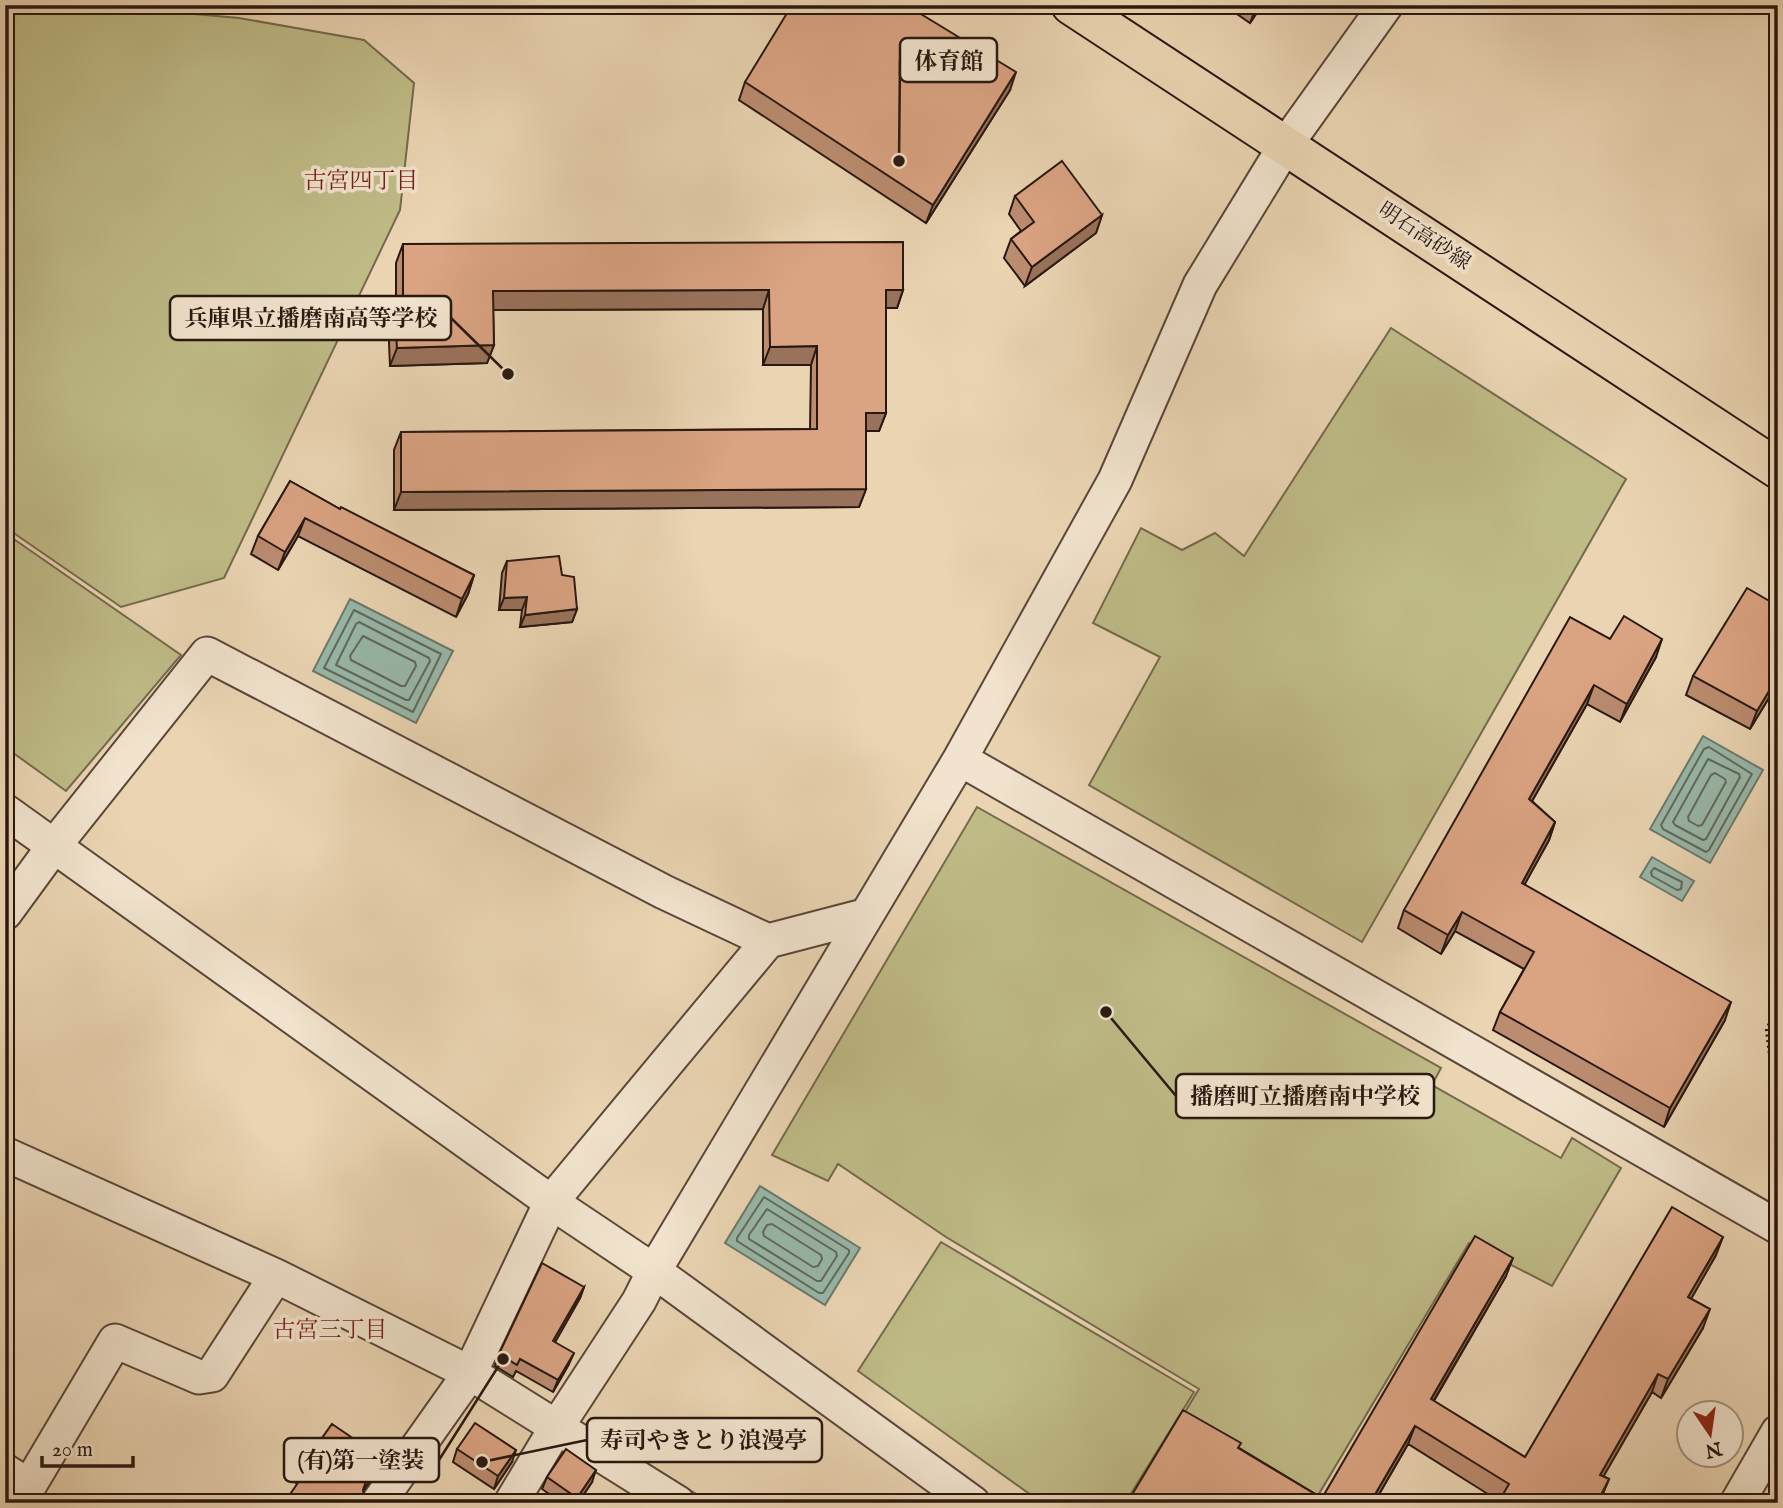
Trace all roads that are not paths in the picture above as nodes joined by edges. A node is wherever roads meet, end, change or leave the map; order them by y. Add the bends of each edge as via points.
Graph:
1 (1071, 5) edge
2 (1386, 5) edge
3 (1285, 146) junction
4 (1778, 469) edge
5 (960, 759) junction
6 (5, 811) edge
7 (54, 846) junction
8 (5, 913) edge
9 (864, 916) junction
10 (768, 941) junction
11 (5, 1154) edge
12 (551, 1202) junction
13 (1778, 1227) edge
14 (654, 1271) junction
15 (276, 1276) junction
16 (470, 1373) junction
17 (556, 1427) junction
18 (1778, 1432) edge
19 (5, 1471) edge
20 (378, 1503) edge
21 (511, 1503) edge
22 (678, 1503) edge
23 (973, 1503) edge
24 (1737, 1503) edge

1 - 3 main road, 明石高砂線
2 - 3 street
3 - 4 main road, 明石高砂線
3 - 5 street via 1200,285 1115,480
5 - 9 street
5 - 13 street
6 - 7 street
7 - 8 street
7 - 10 street via 207,654 652,886
7 - 12 street
9 - 10 street
9 - 14 street
10 - 12 street
11 - 15 street
12 - 14 street
12 - 16 street
14 - 17 street
14 - 23 street
15 - 16 street
15 - 19 street via 212,1375 199,1377 115,1340 29,1486
16 - 17 street
16 - 20 street
17 - 21 street
17 - 22 street
18 - 24 street

